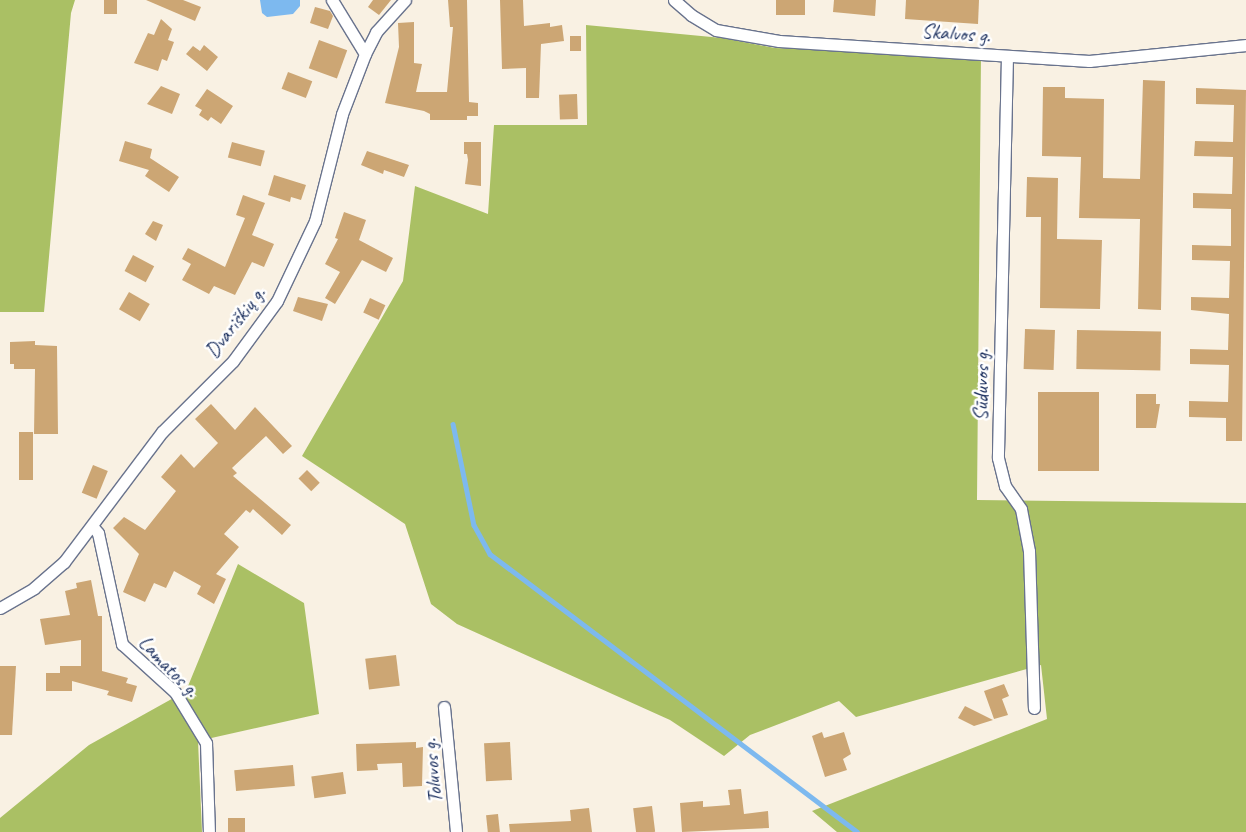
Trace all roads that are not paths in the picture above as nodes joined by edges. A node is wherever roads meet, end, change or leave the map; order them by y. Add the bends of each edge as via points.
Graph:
1 (332, 0) edge
2 (405, 0) edge
3 (674, 0) edge
4 (1246, 45) edge
5 (365, 54) junction
6 (1007, 56) junction
7 (92, 527) junction
8 (0, 608) edge
9 (444, 707) dead end
10 (1034, 708) dead end
11 (209, 832) edge
12 (456, 832) edge

1 - 5 street
2 - 5 street, Dvariškių g. via 376,32
3 - 6 street, Skalvos g. via 716,30 742,36
4 - 6 street, Skalvos g. via 1089,61
5 - 7 street, Dvariškių g. via 342,114 315,222 277,301 233,360 162,432
6 - 10 street, Sūduvos g. via 998,458 1005,486 1021,509 1028,551
7 - 8 street, Dvariškių g. via 52,574
7 - 11 street, Lamatos g. via 98,533 122,644 175,692 206,743
9 - 12 street, Toluvos g.

